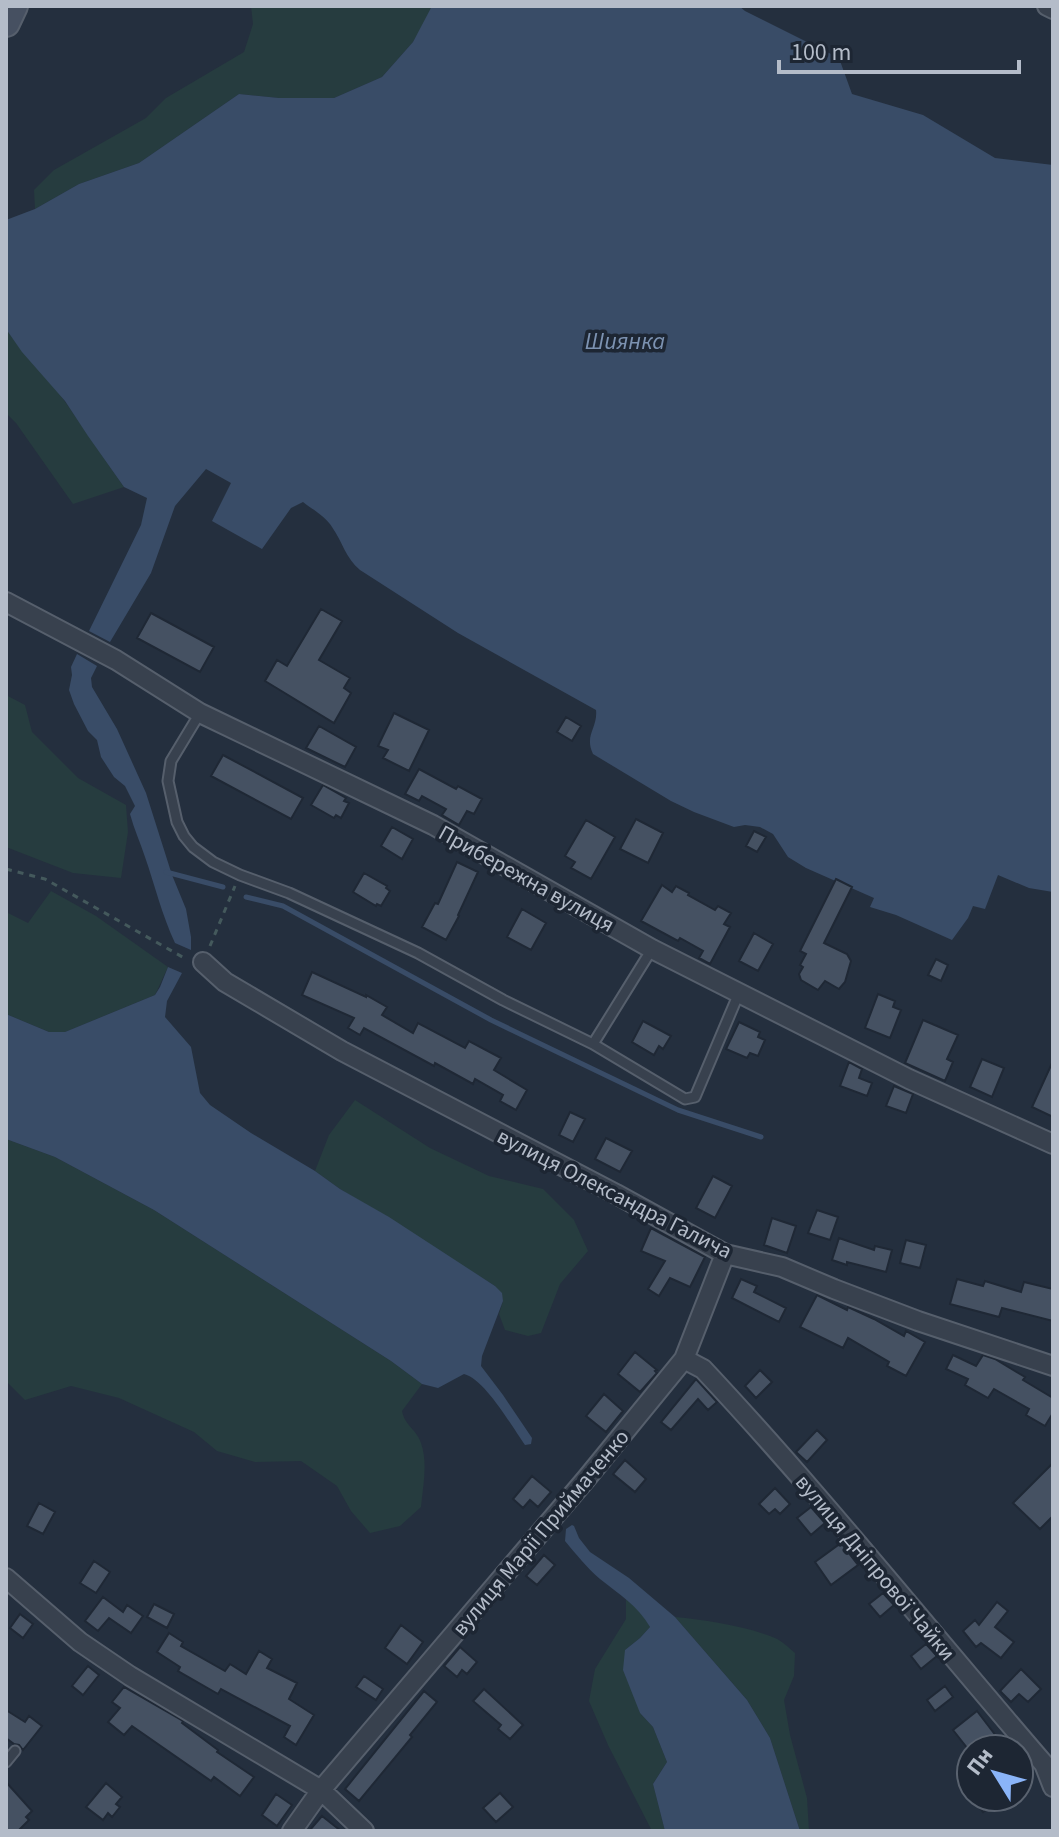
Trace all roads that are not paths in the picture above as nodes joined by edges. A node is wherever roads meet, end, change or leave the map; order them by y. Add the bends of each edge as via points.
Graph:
1 (14, 6) edge
2 (1047, 6) edge
3 (1053, 9) edge
4 (6, 23) edge
5 (6, 602) edge
6 (200, 713) junction
7 (652, 949) junction
8 (203, 962) road end
9 (739, 993) junction
10 (593, 1044) junction
11 (1053, 1144) edge
12 (725, 1254) junction
13 (684, 1359) junction
14 (1053, 1366) edge
15 (6, 1578) edge
16 (15, 1751) dead end
17 (1048, 1758) edge
18 (6, 1762) edge
19 (1053, 1787) edge
20 (321, 1790) junction
21 (292, 1831) edge
22 (364, 1831) edge

1 - 4 street
2 - 3 street
5 - 6 street, Прибережна вулиця via 116,660
6 - 7 street, Прибережна вулиця via 433,825
6 - 10 lane via 171,761 168,781 177,822 193,847 213,862 418,953
7 - 9 street, Прибережна вулиця
7 - 10 lane
8 - 12 street, вулиця Олександра Галича via 225,982 342,1051
9 - 10 lane via 695,1097 685,1099
9 - 11 street, Прибережна вулиця
12 - 13 street, вулиця Марії Приймаченко
12 - 14 street, вулиця Олександра Галича via 782,1267
13 - 17 street, вулиця Дніпрової Чайки via 703,1369 791,1465 945,1650
13 - 20 street, вулиця Марії Приймаченко
15 - 20 street via 80,1642 130,1676
16 - 18 lane
17 - 19 street, вулиця Дніпрової Чайки
20 - 21 street, вулиця Марії Приймаченко
20 - 22 street

